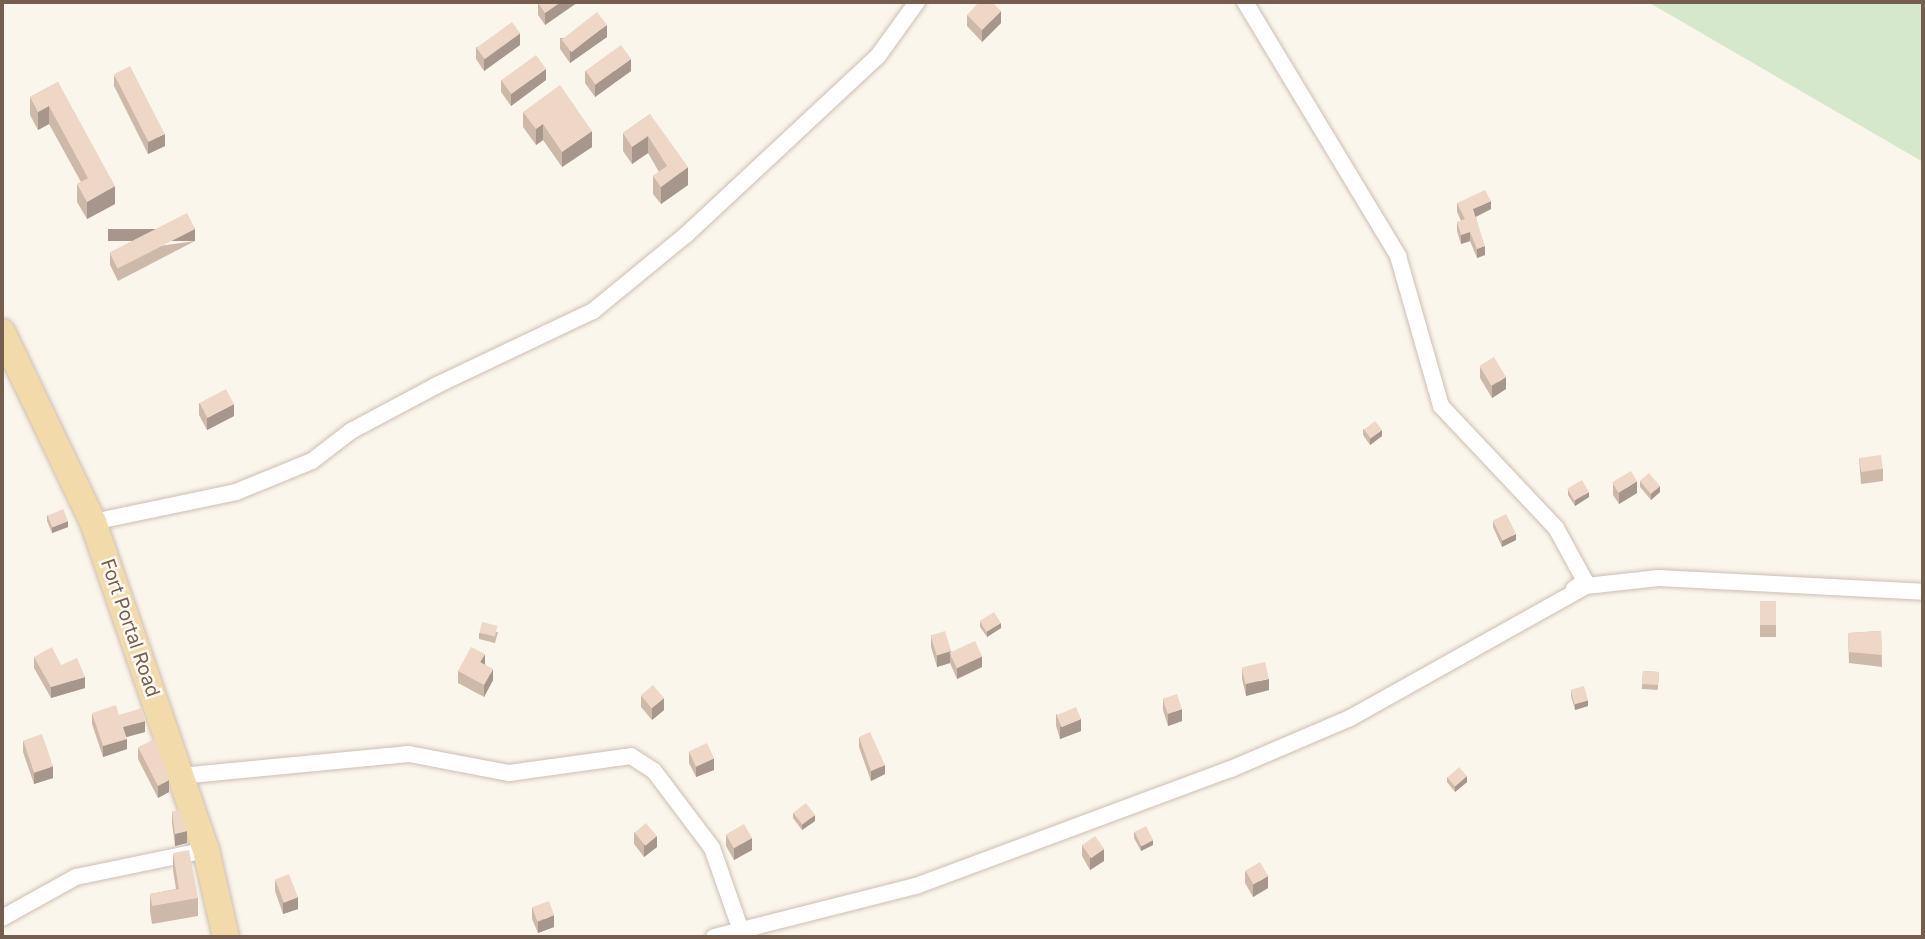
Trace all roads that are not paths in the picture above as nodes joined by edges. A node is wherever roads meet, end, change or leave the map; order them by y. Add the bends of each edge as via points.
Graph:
1 (918, 2) edge
2 (1245, 2) edge
3 (2, 331) edge
4 (93, 522) junction
5 (1923, 592) edge
6 (1569, 593) junction
7 (180, 776) junction
8 (206, 850) junction
9 (2, 918) edge
10 (740, 928) junction
11 (226, 937) edge
12 (714, 937) edge

1 - 4 street via 878,56 686,235 593,311 437,385 351,431 312,461 236,492
2 - 6 street via 1398,256 1441,406 1485,460 1556,528 1585,581
3 - 4 main road, Fort Portal Road
4 - 7 main road, Fort Portal Road
5 - 6 street via 1659,578
6 - 10 street via 1350,718 1231,769 916,886
7 - 8 main road, Fort Portal Road
7 - 10 street via 409,754 509,773 631,757 653,771 712,848
8 - 9 street via 76,877
8 - 11 main road, Fort Portal Road
10 - 12 street

